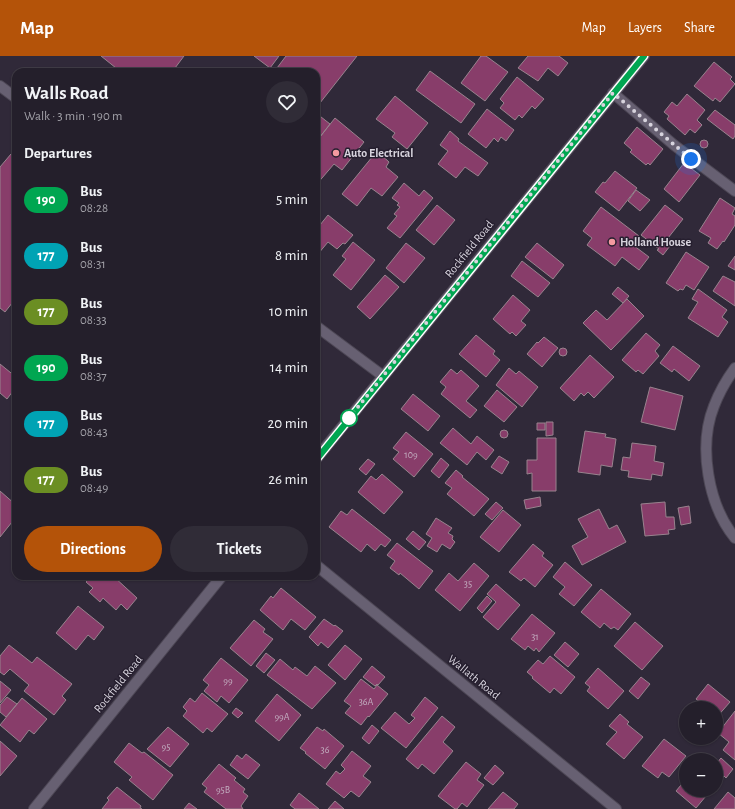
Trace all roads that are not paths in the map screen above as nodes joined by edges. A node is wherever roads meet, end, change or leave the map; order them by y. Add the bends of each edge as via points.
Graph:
1 (644, 56) edge
2 (0, 86) edge
3 (613, 93) junction
4 (12, 95) edge
5 (735, 191) edge
6 (320, 329) edge
7 (735, 368) edge
8 (383, 376) junction
9 (320, 455) edge
10 (735, 538) edge
11 (320, 568) edge
12 (219, 580) edge
13 (34, 809) edge
14 (616, 809) edge

1 - 3 main road, Rockfield Road
2 - 4 main road
3 - 5 main road via 674,145
3 - 8 main road, Rockfield Road
6 - 8 main road
7 - 10 main road via 714,406 708,430 707,454 710,482 718,510
8 - 9 main road, Rockfield Road
11 - 14 main road, Wallath Road
12 - 13 main road, Rockfield Road

